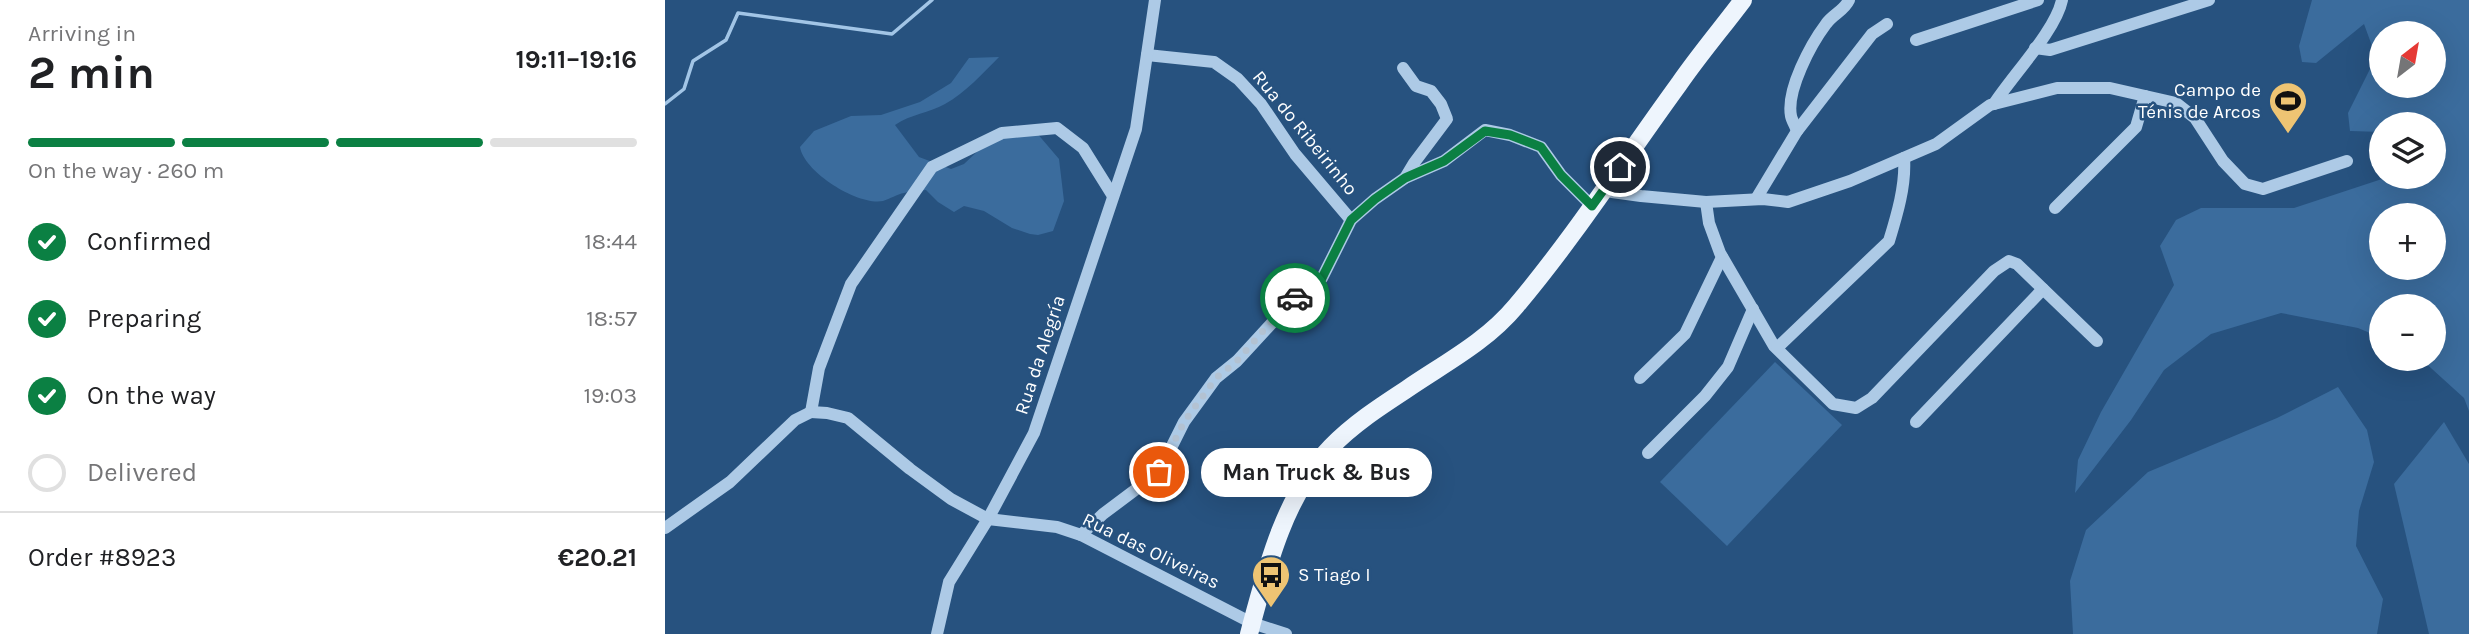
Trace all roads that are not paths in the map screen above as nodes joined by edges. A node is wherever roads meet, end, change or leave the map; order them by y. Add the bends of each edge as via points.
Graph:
1 (1155, 0) edge
2 (1743, 0) edge
3 (1849, 0) edge
4 (2038, 0) edge
5 (2045, 0) edge
6 (2209, 0) edge
7 (2062, 1) edge
8 (1888, 24) dead end
9 (1916, 40) dead end
10 (2035, 48) junction
11 (1147, 55) junction
12 (1403, 68) dead end
13 (2145, 96) junction
14 (1994, 104) junction
15 (1797, 131) junction
16 (1904, 158) junction
17 (2347, 161) dead end
18 (1405, 178) junction
19 (1605, 188) junction
20 (1113, 196) junction
21 (1756, 199) junction
22 (1706, 202) junction
23 (1592, 206) junction
24 (2055, 208) dead end
25 (1351, 220) junction
26 (1722, 257) junction
27 (2043, 289) junction
28 (1753, 309) junction
29 (2097, 341) dead end
30 (1777, 348) junction
31 (1640, 378) dead end
32 (811, 412) junction
33 (1916, 422) dead end
34 (1648, 453) dead end
35 (988, 519) junction
36 (665, 528) edge
37 (1081, 536) junction
38 (1250, 628) edge
39 (937, 634) edge
40 (1286, 634) edge

1 - 11 street, Rua da Alegría
2 - 19 main road
3 - 15 street via 1828,20 1800,72 1791,115
4 - 9 street
5 - 7 street
6 - 10 street via 2050,50
7 - 10 street
8 - 15 street via 1872,34
10 - 14 street
11 - 20 street, Rua da Alegría via 1136,129
11 - 25 street, Rua do Ribeirinho via 1214,62 1238,79
12 - 18 street via 1416,86 1431,91 1447,119
13 - 14 street via 2110,88 2057,88
13 - 17 street via 2176,103 2195,118 2223,161 2245,184 2263,189
13 - 24 street via 2136,127
14 - 16 street via 1936,144
15 - 21 street
16 - 21 street via 1788,202
16 - 30 street via 1889,241
18 - 23 street via 1444,161 1485,131 1541,147
18 - 25 street
19 - 22 street
19 - 23 main road
20 - 32 street via 1083,148 1057,128 1002,133 932,167 851,284 819,368
20 - 35 street, Rua da Alegría via 1034,433
21 - 22 street
22 - 26 street
23 - 38 main road via 1514,308 1480,341 1374,411 1331,446 1307,477 1289,513
25 - 37 street via 1322,278 1295,298 1216,378 1184,422 1159,472
26 - 28 street
26 - 31 street via 1685,334
27 - 29 street
27 - 30 street via 2009,261 1994,271 1872,398 1856,408 1833,404
27 - 33 street
28 - 30 street
28 - 34 street via 1728,367
32 - 35 street via 848,418 941,491
32 - 36 street via 795,420 730,482
35 - 37 street, Rua das Oliveiras via 1057,527
35 - 39 street, Rua da Alegría via 949,582
37 - 38 street, Rua das Oliveiras
38 - 40 street, Rua das Oliveiras

